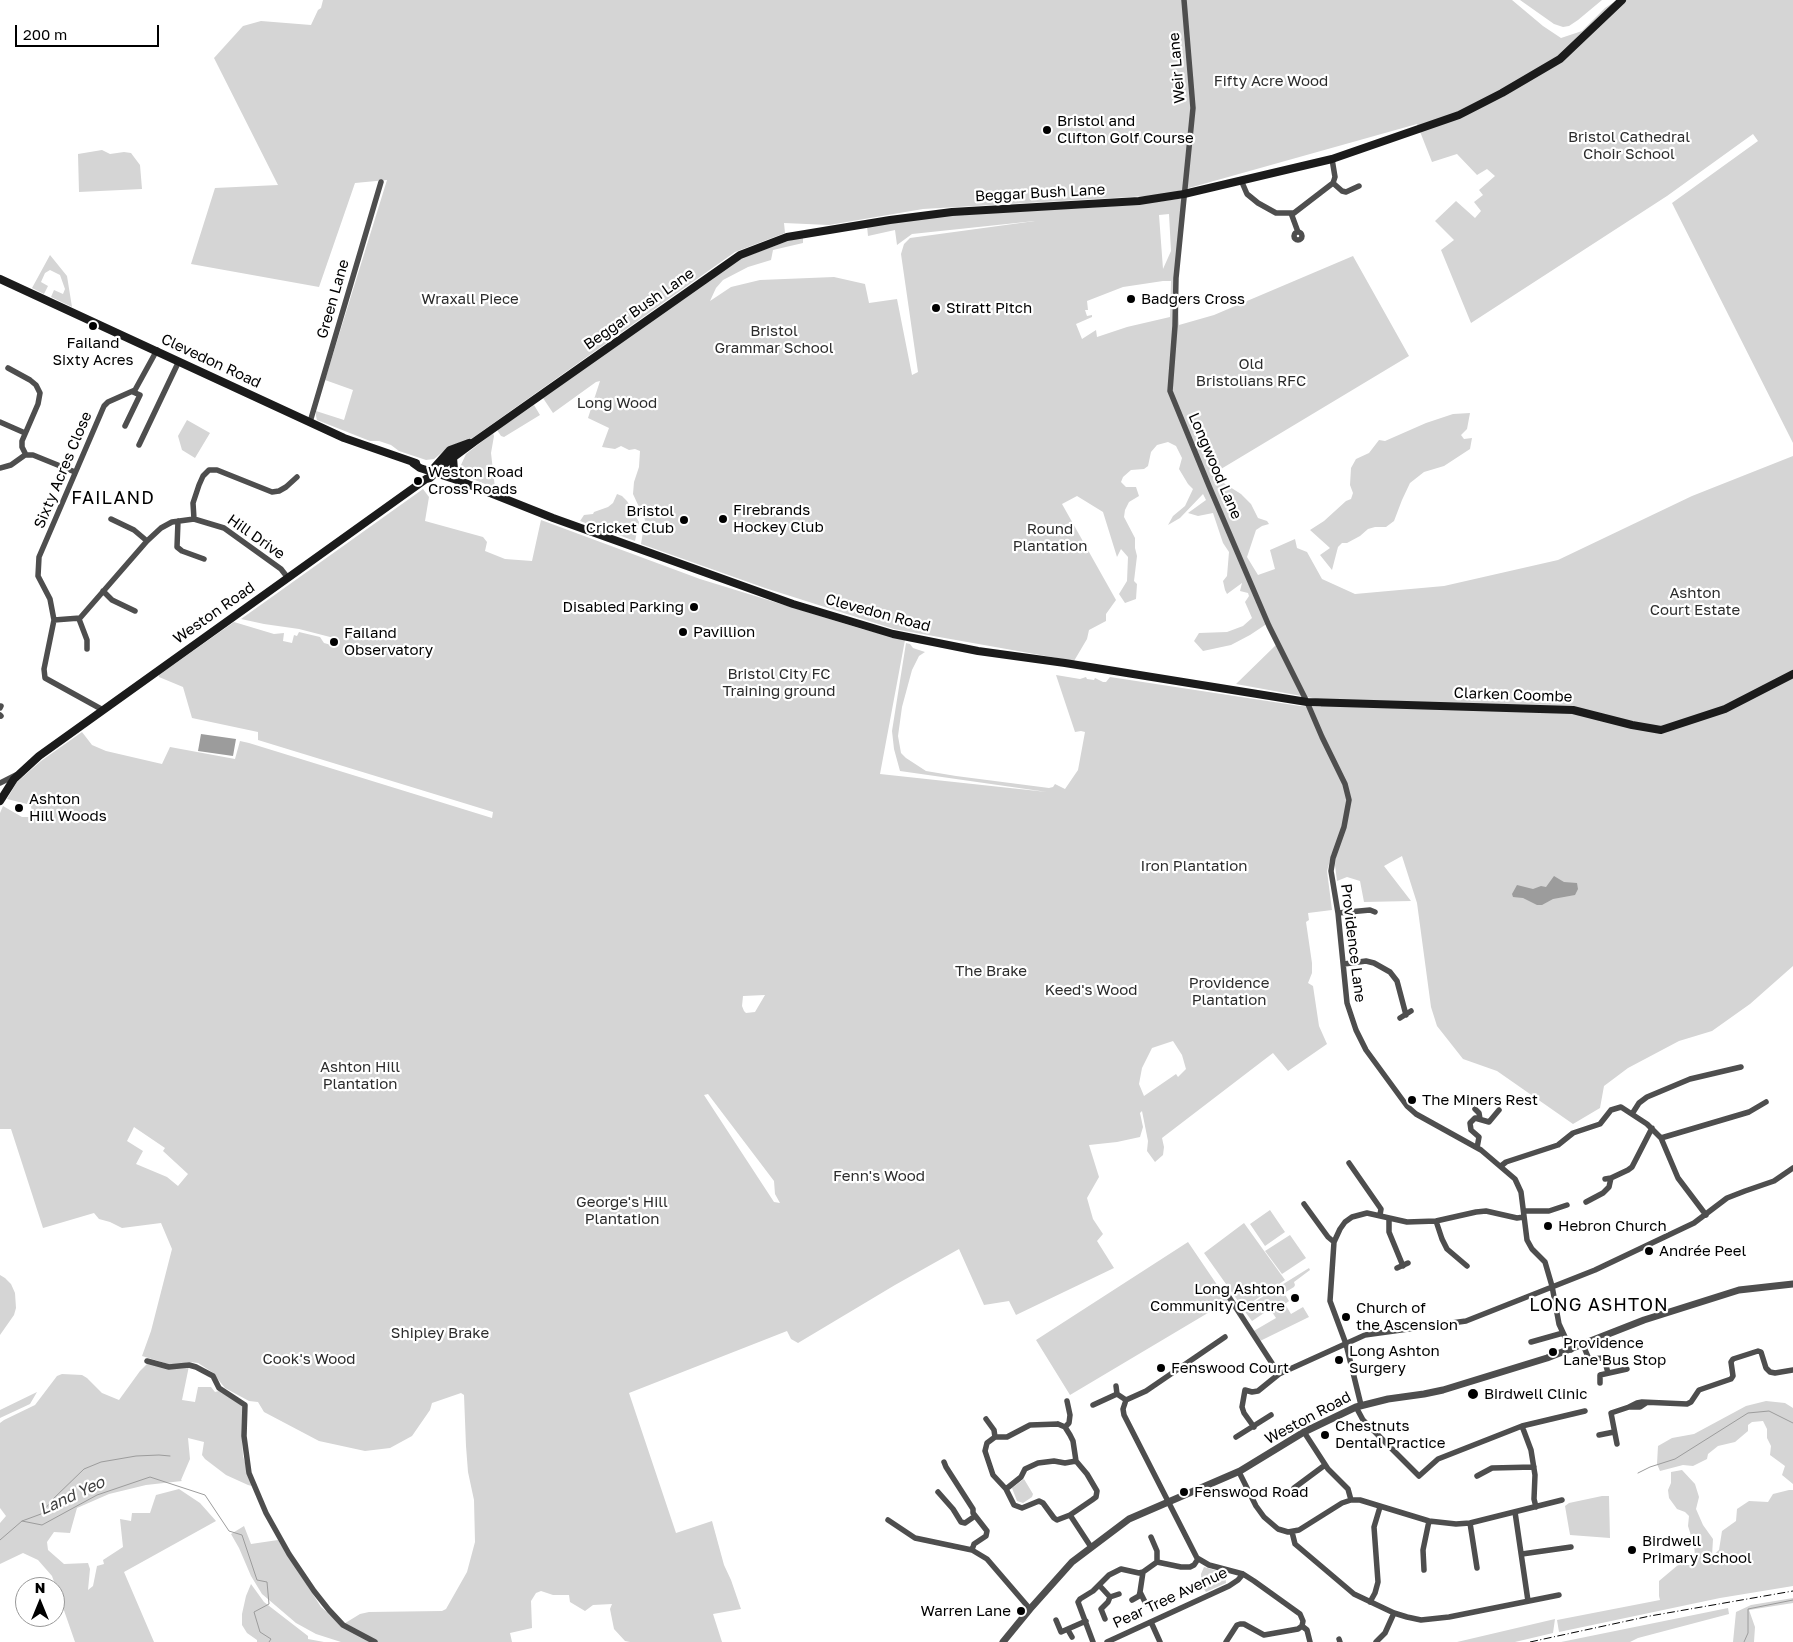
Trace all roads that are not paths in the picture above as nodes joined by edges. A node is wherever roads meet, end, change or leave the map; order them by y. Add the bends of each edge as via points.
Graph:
1 (1184, 0) edge
2 (1622, 0) edge
3 (1332, 158) junction
4 (1241, 180) junction
5 (381, 182) dead end
6 (1333, 183) junction
7 (1359, 186) dead end
8 (1184, 194) junction
9 (1291, 213) junction
10 (1298, 232) dead end
11 (0, 279) edge
12 (157, 350) junction
13 (180, 360) junction
14 (11, 368) dead end
15 (133, 392) junction
16 (2, 420) edge
17 (310, 422) junction
18 (125, 426) dead end
19 (25, 433) junction
20 (474, 442) junction
21 (139, 445) dead end
22 (26, 455) junction
23 (453, 457) junction
24 (0, 468) edge
25 (434, 471) junction
26 (75, 472) junction
27 (295, 481) dead end
28 (460, 481) junction
29 (119, 515) dead end
30 (194, 519) junction
31 (178, 521) junction
32 (147, 541) junction
33 (204, 559) dead end
34 (288, 578) junction
35 (103, 591) junction
36 (132, 608) dead end
37 (78, 619) junction
38 (54, 620) junction
39 (87, 650) dead end
40 (1793, 674) edge
41 (1308, 702) junction
42 (103, 710) junction
43 (20, 772) junction
44 (0, 783) edge
45 (0, 801) edge
46 (1375, 912) dead end
47 (1338, 913) junction
48 (1344, 964) junction
49 (1406, 1015) dead end
50 (1741, 1067) dead end
51 (1766, 1102) dead end
52 (1475, 1109) dead end
53 (1498, 1110) dead end
54 (1632, 1114) junction
55 (1480, 1119) junction
56 (1652, 1128) junction
57 (1661, 1138) junction
58 (1477, 1148) junction
59 (1349, 1163) dead end
60 (1501, 1166) junction
61 (1793, 1168) edge
62 (1586, 1202) dead end
63 (1304, 1204) dead end
64 (1567, 1205) dead end
65 (1524, 1214) junction
66 (1380, 1215) junction
67 (1706, 1215) junction
68 (1389, 1218) junction
69 (1436, 1221) junction
70 (1334, 1242) junction
71 (1465, 1262) dead end
72 (1403, 1266) dead end
73 (1793, 1284) edge
74 (1552, 1286) junction
75 (1229, 1297) dead end
76 (1563, 1333) junction
77 (1224, 1337) dead end
78 (1531, 1342) dead end
79 (1346, 1344) junction
80 (1584, 1345) junction
81 (1572, 1350) junction
82 (148, 1361) dead end
83 (1627, 1368) dead end
84 (1793, 1370) edge
85 (1608, 1373) junction
86 (1279, 1374) junction
87 (1600, 1383) dead end
88 (1116, 1386) dead end
89 (1118, 1394) junction
90 (1126, 1400) junction
91 (1067, 1401) dead end
92 (1096, 1401) dead end
93 (1358, 1406) junction
94 (1585, 1411) dead end
95 (1271, 1416) dead end
96 (986, 1419) dead end
97 (1522, 1426) junction
98 (1065, 1427) junction
99 (1254, 1427) junction
100 (1304, 1432) junction
101 (1614, 1432) junction
102 (1599, 1435) dead end
103 (995, 1437) junction
104 (1236, 1437) dead end
105 (1617, 1444) dead end
106 (1076, 1461) junction
107 (944, 1462) dead end
108 (1325, 1465) junction
109 (1534, 1467) junction
110 (1239, 1472) junction
111 (1477, 1476) dead end
112 (1294, 1488) dead end
113 (1006, 1489) junction
114 (938, 1492) dead end
115 (1351, 1500) junction
116 (1562, 1500) dead end
117 (1169, 1502) junction
118 (1380, 1507) junction
119 (1536, 1507) junction
120 (1515, 1512) junction
121 (1070, 1515) junction
122 (975, 1516) junction
123 (888, 1520) dead end
124 (1429, 1521) junction
125 (1470, 1523) junction
126 (1292, 1532) junction
127 (1151, 1537) dead end
128 (1091, 1546) junction
129 (1571, 1547) dead end
130 (972, 1550) junction
131 (1522, 1554) junction
132 (1198, 1560) junction
133 (1157, 1562) junction
134 (1477, 1568) dead end
135 (1424, 1570) dead end
136 (1144, 1572) junction
137 (1243, 1574) junction
138 (1099, 1584) junction
139 (1140, 1592) junction
140 (1119, 1594) dead end
141 (1559, 1595) dead end
142 (1110, 1597) junction
143 (1132, 1600) dead end
144 (1528, 1601) junction
145 (1370, 1602) junction
146 (1146, 1604) dead end
147 (1030, 1609) junction
148 (1394, 1613) junction
149 (1105, 1619) dead end
150 (1056, 1620) dead end
151 (1086, 1621) junction
152 (1151, 1622) junction
153 (1302, 1626) junction
154 (1068, 1630) junction
155 (1072, 1637) dead end
156 (1008, 1640) edge
157 (374, 1642) edge
158 (1093, 1642) edge
159 (1106, 1642) edge
160 (1160, 1642) edge
161 (1226, 1642) edge
162 (1310, 1642) edge
163 (1376, 1642) edge

1 - 8 street, Weir Lane via 1193,108
2 - 3 main road, Beggar Bush Lane via 1560,59 1502,93 1459,115
3 - 4 main road, Beggar Bush Lane
3 - 6 street
4 - 8 main road, Beggar Bush Lane
4 - 9 street via 1247,194 1258,203 1276,213
5 - 17 street, Green Lane
6 - 7 street via 1346,192
6 - 9 street
8 - 20 main road, Beggar Bush Lane via 1139,201 952,212 786,237 740,255
8 - 41 street, Longwood Lane via 1170,391 1271,630
9 - 10 street
11 - 12 main road, Clevedon Road
12 - 13 main road, Clevedon Road
12 - 15 street
13 - 17 main road, Clevedon Road
13 - 21 street
14 - 19 street via 30,380 40,392
15 - 18 street via 140,395
15 - 26 street, Sixty Acres Close via 104,406
16 - 19 street
17 - 25 main road, Clevedon Road
19 - 22 street via 22,444
20 - 23 main road, Beggar Bush Lane
20 - 25 main road, Beggar Bush Lane via 450,450
22 - 24 street via 11,466
22 - 26 street
23 - 25 main road, Beggar Bush Lane
23 - 28 main road via 454,470
25 - 28 main road, Clevedon Road
25 - 34 main road, Weston Road
26 - 38 street, Sixty Acres Close via 38,560 38,576 50,599
27 - 30 street via 272,492 217,470 209,470 199,485
28 - 41 main road, Clevedon Road via 793,604 893,634 978,651
29 - 32 street via 113,520 134,530
30 - 31 street, Hill Drive
30 - 34 street, Hill Drive via 229,531 281,569
31 - 32 street, Hill Drive via 161,528
31 - 33 street via 176,547 192,557
32 - 35 street, Hill Drive
34 - 42 main road, Weston Road
35 - 36 street via 112,600
35 - 37 street, Hill Drive
37 - 38 street
37 - 39 street
38 - 42 street via 44,675 46,679
40 - 41 main road, Clarken Coombe via 1725,709 1661,730 1632,726 1573,710
41 - 47 street, Providence Lane via 1350,800 1331,871
42 - 43 main road, Weston Road
43 - 44 street, Weston Road
43 - 45 main road, Weston Road
46 - 47 street
47 - 48 street, Providence Lane
48 - 49 street via 1366,961 1390,972 1397,981
48 - 58 street, Providence Lane via 1348,1010 1366,1050 1416,1114
50 - 54 street via 1690,1079 1647,1097
51 - 57 street via 1749,1112
52 - 55 street
53 - 55 street via 1491,1114 1488,1122
54 - 56 street
54 - 60 street via 1621,1107 1614,1108 1600,1124
55 - 58 street via 1473,1119 1470,1125 1479,1136
56 - 57 street
56 - 62 street via 1632,1167 1606,1179 1609,1187 1594,1201
57 - 67 street via 1678,1178
58 - 60 street, Providence Lane
59 - 66 street via 1356,1167 1381,1209
60 - 65 street, Providence Lane via 1515,1178
61 - 67 street via 1774,1181 1727,1198
63 - 70 street
64 - 65 street
65 - 69 street via 1486,1211
65 - 74 street, Providence Lane via 1527,1240 1545,1262
66 - 68 street
66 - 70 street via 1367,1213 1352,1217 1340,1229
67 - 74 street via 1595,1270
68 - 69 street via 1407,1222
68 - 72 street via 1389,1232
69 - 71 street via 1451,1253
70 - 79 street via 1330,1301
73 - 80 street, Weston Road via 1739,1290 1644,1320
74 - 76 street, Providence Lane via 1555,1311
74 - 79 street via 1466,1321 1374,1333
75 - 86 street
76 - 78 street
76 - 81 street, Providence Lane
77 - 90 street via 1146,1391
79 - 86 street
79 - 93 street
80 - 81 street, Weston Road
80 - 85 street via 1590,1359 1604,1358
81 - 93 street, Weston Road via 1434,1392
82 - 157 street via 169,1368 196,1366 213,1376 219,1388 245,1405 244,1436 250,1473 266,1514 289,1554 329,1610 343,1625
83 - 85 street
84 - 101 street via 1770,1372 1761,1352 1733,1360 1731,1378 1699,1390 1687,1404 1637,1403 1611,1413
85 - 87 street via 1600,1375
86 - 99 street via 1258,1391 1246,1388 1242,1407
88 - 89 street
89 - 90 street
89 - 92 street
90 - 117 street via 1124,1415
91 - 98 street via 1070,1415
93 - 97 street via 1367,1425 1419,1476 1438,1459
93 - 100 street, Weston Road
94 - 97 street
95 - 99 street
96 - 103 street
97 - 109 street
98 - 103 street via 1058,1424 1030,1425 1007,1437
98 - 106 street via 1073,1441
99 - 104 street
100 - 108 street
100 - 110 street, Weston Road
101 - 102 street
101 - 105 street
103 - 113 street via 987,1443 985,1451 993,1475
106 - 113 street via 1038,1463 1025,1469 1019,1479
106 - 121 street via 1099,1498
107 - 122 street
108 - 112 street
108 - 115 street via 1348,1489
109 - 111 street via 1492,1468
109 - 119 street
110 - 117 street, Weston Road
110 - 126 street via 1264,1518 1278,1529
113 - 121 street via 1011,1502 1018,1508 1039,1501 1057,1520
114 - 122 street via 961,1522
115 - 118 street
115 - 126 street
116 - 119 street
117 - 128 street, Weston Road via 1129,1520
117 - 132 street
118 - 124 street
118 - 145 street via 1374,1527 1378,1582
119 - 120 street
120 - 125 street
120 - 131 street
121 - 128 street
122 - 130 street via 988,1532
123 - 130 street via 915,1538
124 - 125 street
124 - 135 street via 1423,1550
125 - 134 street
126 - 145 street via 1293,1541 1302,1551 1354,1594
127 - 133 street via 1157,1551
128 - 147 street, Weston Road via 1072,1562
129 - 131 street
130 - 147 street via 987,1559
131 - 144 street
132 - 133 street via 1190,1568
132 - 137 street
133 - 136 street
136 - 138 street via 1121,1569
136 - 139 street
137 - 152 street, Pear Tree Avenue via 1229,1586
137 - 153 street via 1300,1614
138 - 142 street
138 - 151 street via 1080,1599 1079,1605
139 - 143 street
139 - 146 street
140 - 142 street
141 - 144 street
142 - 149 street via 1101,1609
144 - 148 street via 1436,1619 1421,1620
145 - 148 street
147 - 156 street, Weston Road
148 - 163 street via 1385,1633
150 - 154 street via 1061,1632
151 - 154 street
151 - 158 street
152 - 159 street, Pear Tree Avenue
152 - 160 street
153 - 161 street via 1264,1635 1240,1624
153 - 162 street via 1308,1630
154 - 155 street

